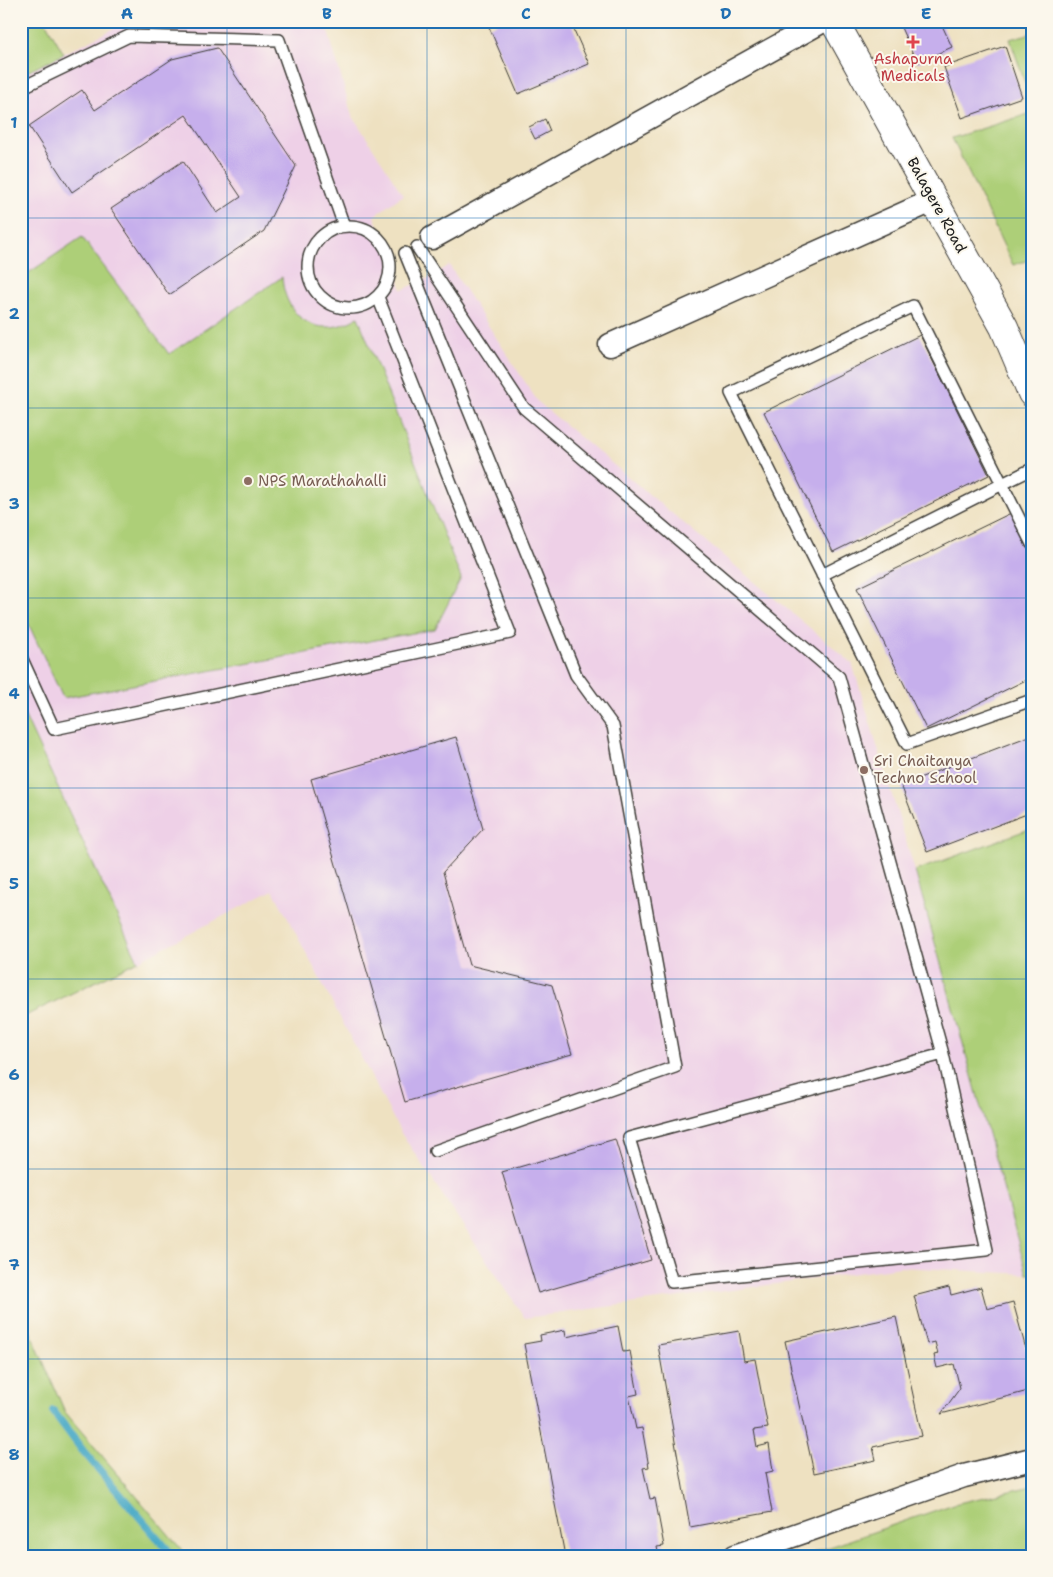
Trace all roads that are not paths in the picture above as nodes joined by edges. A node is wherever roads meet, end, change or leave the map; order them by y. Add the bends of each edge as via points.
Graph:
1 (823, 21) edge
2 (834, 21) edge
3 (21, 88) edge
4 (934, 200) junction
5 (344, 226) junction
6 (424, 242) junction
7 (405, 253) junction
8 (390, 261) junction
9 (378, 297) junction
10 (610, 345) dead end
11 (1032, 393) edge
12 (1032, 469) edge
13 (1002, 484) junction
14 (1032, 544) edge
15 (822, 575) junction
16 (21, 657) edge
17 (1032, 700) edge
18 (944, 1054) junction
19 (434, 1151) dead end
20 (1032, 1459) edge
21 (736, 1556) edge

1 - 6 street
2 - 4 street, Balagere Road
3 - 5 lane via 129,36 278,40
4 - 10 street
4 - 11 street, Balagere Road via 1004,327
5 - 8 lane via 373,234 383,244
5 - 9 lane via 319,240 308,264 310,278 321,296 339,307 353,309
6 - 7 lane
6 - 18 lane via 524,408 839,677
7 - 8 lane
7 - 19 lane via 576,675 613,726 675,1067
8 - 9 lane via 386,285
9 - 16 lane via 510,634 54,729
12 - 13 lane
13 - 14 lane
13 - 15 lane
13 - 15 lane via 913,306 731,393
15 - 17 lane via 908,744
18 - 18 lane via 629,1138 672,1282 987,1250
20 - 21 street via 964,1476

